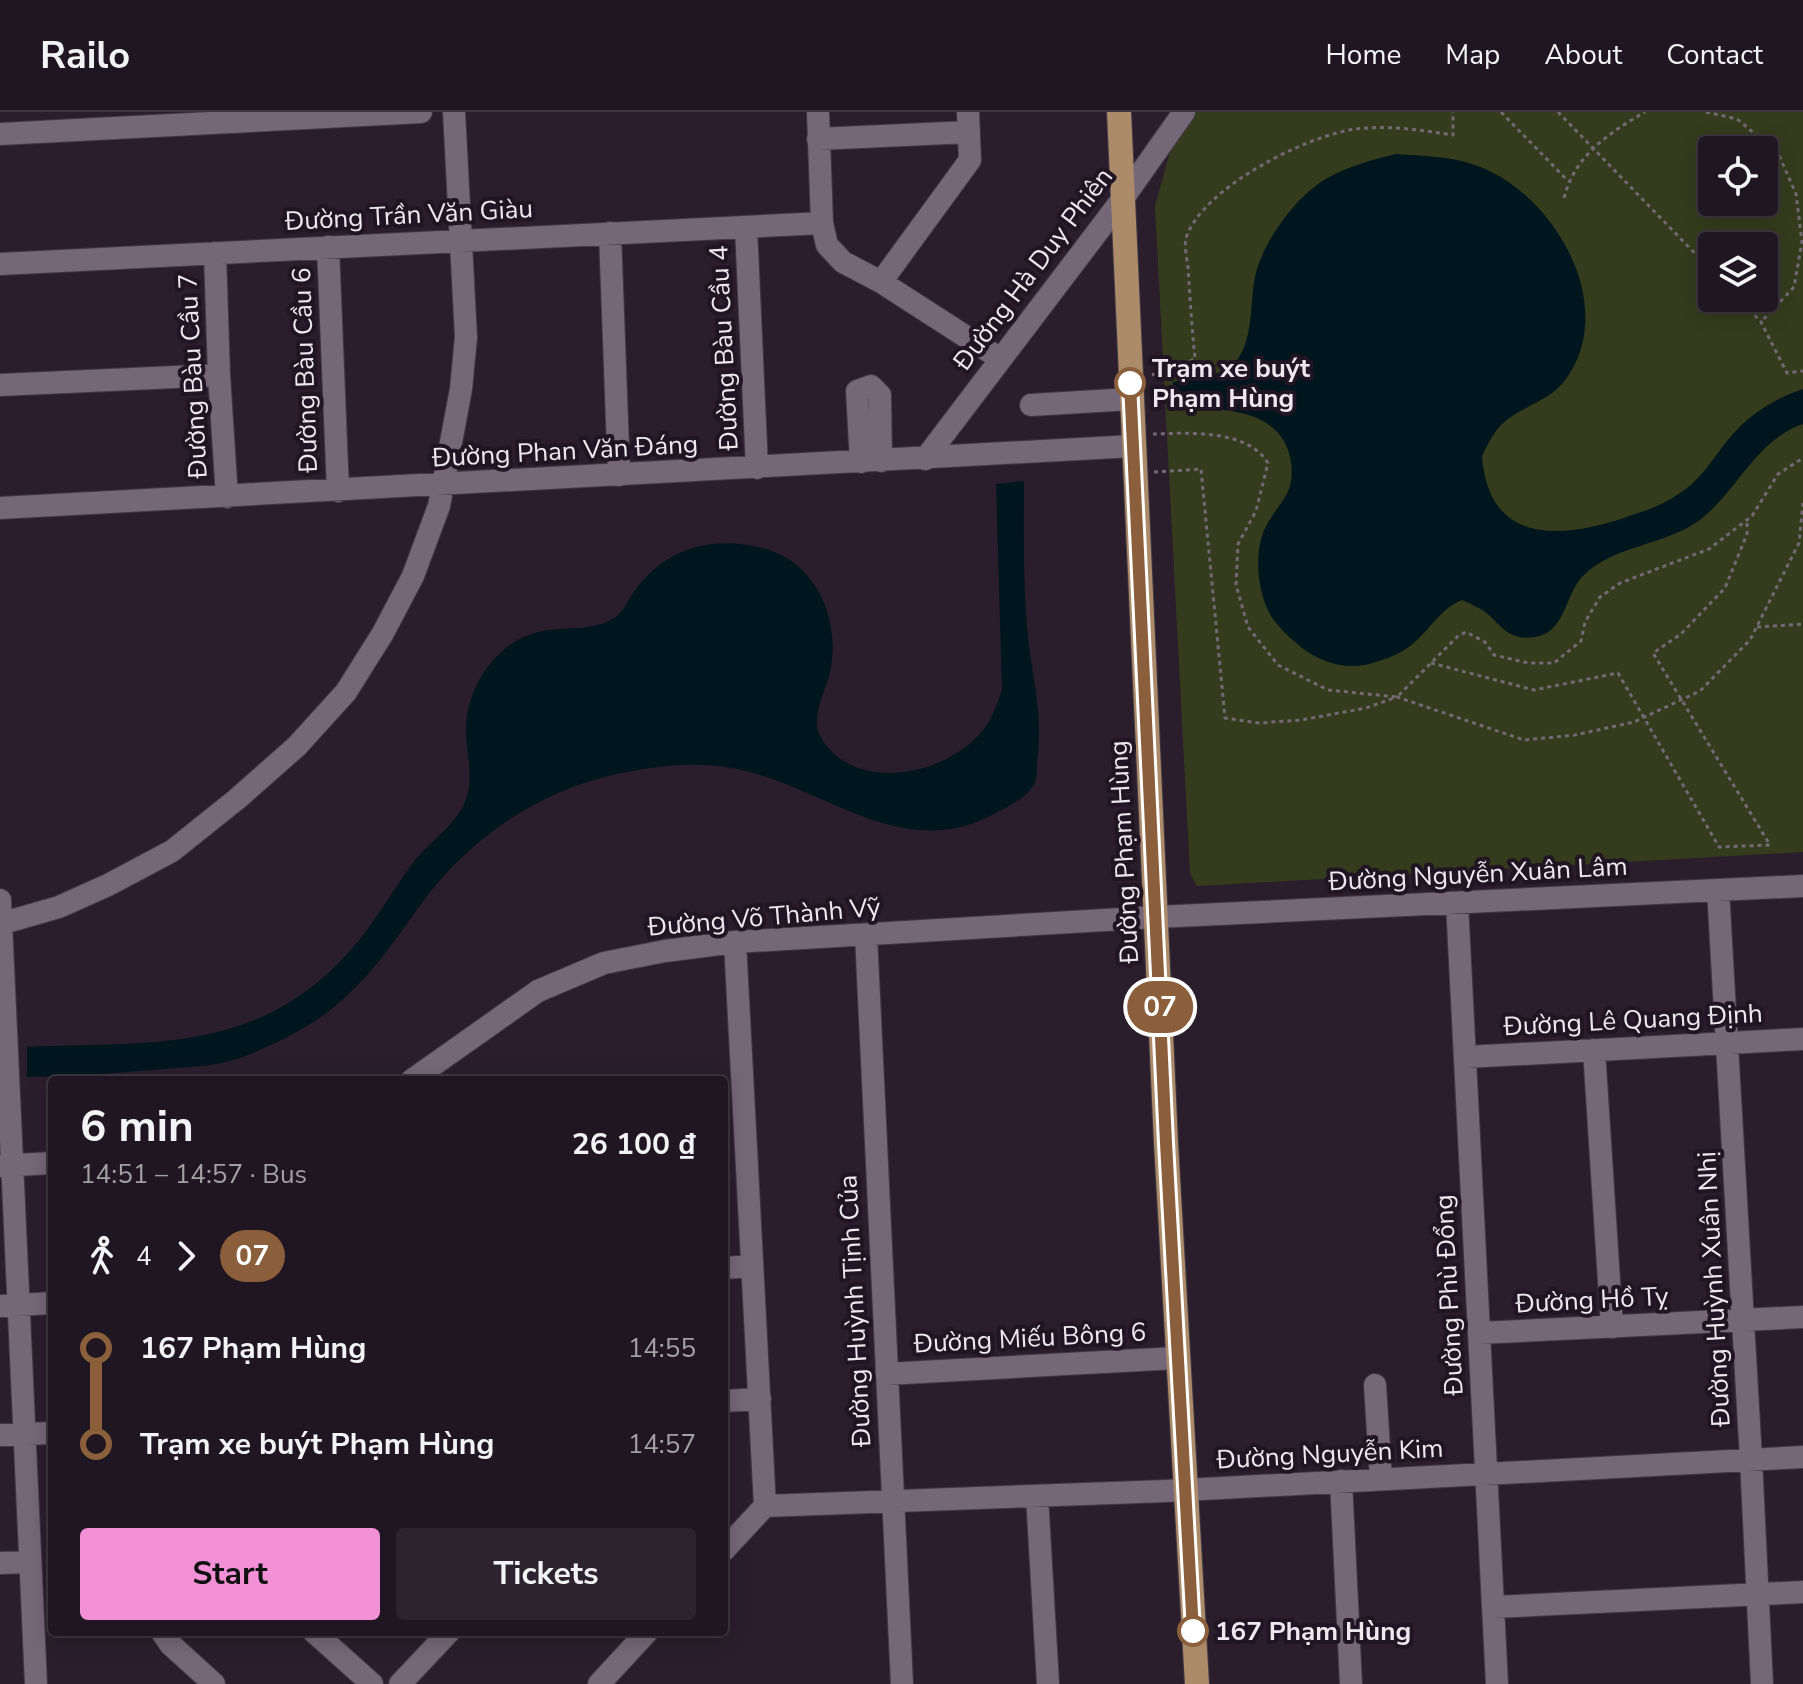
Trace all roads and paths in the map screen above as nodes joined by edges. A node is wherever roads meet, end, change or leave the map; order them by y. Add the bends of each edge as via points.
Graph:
1 (421, 112) edge
2 (454, 112) edge
3 (818, 112) edge
4 (1119, 112) edge
5 (1184, 112) edge
6 (1453, 112) edge
7 (1501, 112) edge
8 (1558, 112) edge
9 (1645, 112) edge
10 (1706, 112) edge
11 (969, 122) edge
12 (0, 134) edge
13 (818, 139) junction
14 (1593, 148) junction
15 (1569, 181) junction
16 (1124, 197) junction
17 (1564, 198) dead end
18 (822, 223) junction
19 (746, 227) junction
20 (610, 233) junction
21 (462, 240) junction
22 (328, 247) junction
23 (215, 253) junction
24 (1698, 257) edge
25 (0, 264) edge
26 (881, 282) junction
27 (1751, 312) edge
28 (1761, 322) junction
29 (999, 358) junction
30 (1803, 371) edge
31 (219, 375) junction
32 (0, 385) edge
33 (1130, 389) junction
34 (1031, 405) dead end
35 (1140, 440) junction
36 (1803, 458) edge
37 (925, 459) junction
38 (757, 468) junction
39 (1134, 474) junction
40 (619, 475) junction
41 (443, 486) junction
42 (338, 491) junction
43 (227, 497) junction
44 (1803, 503) edge
45 (0, 508) edge
46 (1747, 520) junction
47 (1803, 624) edge
48 (1757, 627) junction
49 (1431, 663) junction
50 (1397, 697) junction
51 (1681, 700) junction
52 (1644, 717) junction
53 (1803, 886) edge
54 (1718, 890) junction
55 (0, 900) edge
56 (1457, 903) junction
57 (1156, 917) junction
58 (0, 924) edge
59 (866, 935) junction
60 (735, 942) junction
61 (1803, 1039) edge
62 (1728, 1043) junction
63 (1594, 1050) junction
64 (1466, 1057) junction
65 (418, 1076) edge
66 (48, 1163) edge
67 (5, 1166) edge
68 (752, 1266) junction
69 (728, 1268) edge
70 (48, 1303) edge
71 (9, 1306) edge
72 (1803, 1317) edge
73 (1743, 1320) junction
74 (1612, 1327) junction
75 (1479, 1333) junction
76 (1177, 1358) junction
77 (886, 1374) junction
78 (1375, 1385) dead end
79 (760, 1399) junction
80 (728, 1401) edge
81 (48, 1433) edge
82 (24, 1434) junction
83 (0, 1435) edge
84 (1803, 1457) edge
85 (1751, 1459) junction
86 (1487, 1473) junction
87 (1381, 1479) junction
88 (1341, 1481) junction
89 (1185, 1490) junction
90 (1037, 1496) junction
91 (892, 1501) junction
92 (765, 1506) junction
93 (728, 1546) edge
94 (30, 1562) junction
95 (0, 1563) edge
96 (1803, 1592) edge
97 (1758, 1594) junction
98 (1493, 1607) junction
99 (165, 1636) edge
100 (318, 1636) edge
101 (445, 1636) edge
102 (643, 1636) edge
103 (36, 1684) edge
104 (214, 1684) edge
105 (372, 1684) edge
106 (400, 1684) edge
107 (599, 1684) edge
108 (902, 1684) edge
109 (1048, 1684) edge
110 (1197, 1684) edge
111 (1351, 1684) edge
112 (1497, 1684) edge
113 (1762, 1684) edge

1 - 12 street
2 - 21 street
3 - 13 street
4 - 16 main road, Đường Phạm Hùng
5 - 16 street, Đường Hà Duy Phiên
6 - 33 path via 1453,135 1409,128 1354,129 1270,160 1231,183 1186,239 1195,359
7 - 15 path
8 - 14 path
9 - 14 path
10 - 28 path via 1737,119 1778,153 1796,194 1802,242 1794,287
11 - 13 street
11 - 26 street via 970,160
13 - 18 street
14 - 15 path
14 - 24 path
15 - 17 path
16 - 29 street, Đường Hà Duy Phiên
16 - 33 main road, Đường Phạm Hùng
18 - 19 street, Đường Trần Văn Giàu
18 - 26 street via 827,245 843,262
19 - 20 street, Đường Trần Văn Giàu
19 - 38 street, Đường Bàu Cầu 4
20 - 21 street, Đường Trần Văn Giàu
20 - 40 street
21 - 22 street, Đường Trần Văn Giàu
21 - 41 street via 466,337
22 - 23 street, Đường Trần Văn Giàu
22 - 42 street, Đường Bàu Cầu 6
23 - 25 street, Đường Trần Văn Giàu
23 - 31 street, Đường Bàu Cầu 7
26 - 29 street
27 - 28 path
28 - 30 path via 1787,373
29 - 37 street, Đường Hà Duy Phiên
31 - 32 street
31 - 43 street, Đường Bàu Cầu 7
33 - 34 street
33 - 35 main road, Đường Phạm Hùng
35 - 37 street, Đường Phan Văn Đáng
35 - 39 main road, Đường Phạm Hùng
35 - 50 path via 1192,433 1238,441 1260,451 1268,463 1266,482 1238,544 1236,585 1248,627 1278,665 1328,690
36 - 46 path via 1778,474
37 - 38 street, Đường Phan Văn Đáng
38 - 40 street, Đường Phan Văn Đáng
39 - 50 path via 1201,469 1225,718 1259,723 1301,720
39 - 57 main road, Đường Phạm Hùng
40 - 41 street, Đường Phan Văn Đáng
41 - 42 street, Đường Phan Văn Đáng
41 - 58 street via 413,576 383,633 346,692 297,746 172,851 59,907
42 - 43 street, Đường Phan Văn Đáng
43 - 45 street, Đường Phan Văn Đáng
44 - 48 path via 1799,543
46 - 49 path via 1709,549 1620,583 1600,597 1581,641 1554,663 1494,655 1485,642 1466,632
46 - 51 path via 1747,534 1725,588 1681,634 1653,653
47 - 48 path
48 - 51 path via 1700,691
49 - 50 path
49 - 52 path via 1534,690 1618,673
50 - 52 path via 1524,740 1575,735
51 - 52 path
51 - 52 path via 1770,845 1719,847
53 - 54 street, Đường Nguyễn Xuân Lâm
54 - 56 street, Đường Nguyễn Xuân Lâm
54 - 62 street, Đường Huỳnh Xuân Nhị
55 - 58 street
56 - 57 street, Đường Nguyễn Xuân Lâm
56 - 64 street, Đường Phù Đổng
57 - 59 street, Đường Võ Thành Vỹ
57 - 76 main road, Đường Phạm Hùng
58 - 67 street
59 - 60 street, Đường Võ Thành Vỹ
59 - 77 street, Đường Huỳnh Tịnh Của
60 - 65 street, Đường Võ Thành Vỹ via 604,963 538,991
60 - 68 street
61 - 62 street, Đường Lê Quang Định
62 - 63 street, Đường Lê Quang Định
62 - 73 street, Đường Huỳnh Xuân Nhị
63 - 64 street, Đường Lê Quang Định
63 - 74 street
64 - 75 street, Đường Phù Đổng
66 - 67 street
67 - 71 street
68 - 69 street
68 - 79 street
70 - 71 street
71 - 82 street
72 - 73 street, Đường Hồ Tỵ
73 - 74 street, Đường Hồ Tỵ
73 - 85 street, Đường Huỳnh Xuân Nhị
74 - 75 street, Đường Hồ Tỵ
75 - 86 street, Đường Phù Đổng
76 - 77 street, Đường Miếu Bông 6
76 - 89 main road, Đường Phạm Hùng
77 - 91 street, Đường Huỳnh Tịnh Của
78 - 87 street
79 - 80 street
79 - 92 street
81 - 82 street
82 - 83 street
82 - 94 street
84 - 85 street, Đường Nguyễn Kim
85 - 86 street, Đường Nguyễn Kim
85 - 97 street, Đường Huỳnh Xuân Nhị
86 - 87 street, Đường Nguyễn Kim
86 - 98 street, Đường Phù Đổng
87 - 88 street, Đường Nguyễn Kim
88 - 89 street, Đường Nguyễn Kim
88 - 111 street
89 - 90 street, Đường Nguyễn Kim
89 - 110 main road, Đường Phạm Hùng
90 - 91 street, Đường Nguyễn Kim
90 - 109 street
91 - 92 street, Đường Nguyễn Kim
91 - 108 street, Đường Huỳnh Tịnh Của
92 - 93 street
94 - 95 street
94 - 103 street
96 - 97 street
97 - 98 street
97 - 113 street, Đường Huỳnh Xuân Nhị
98 - 112 street, Đường Phù Đổng
99 - 104 street
100 - 105 street
101 - 106 street
102 - 107 street

